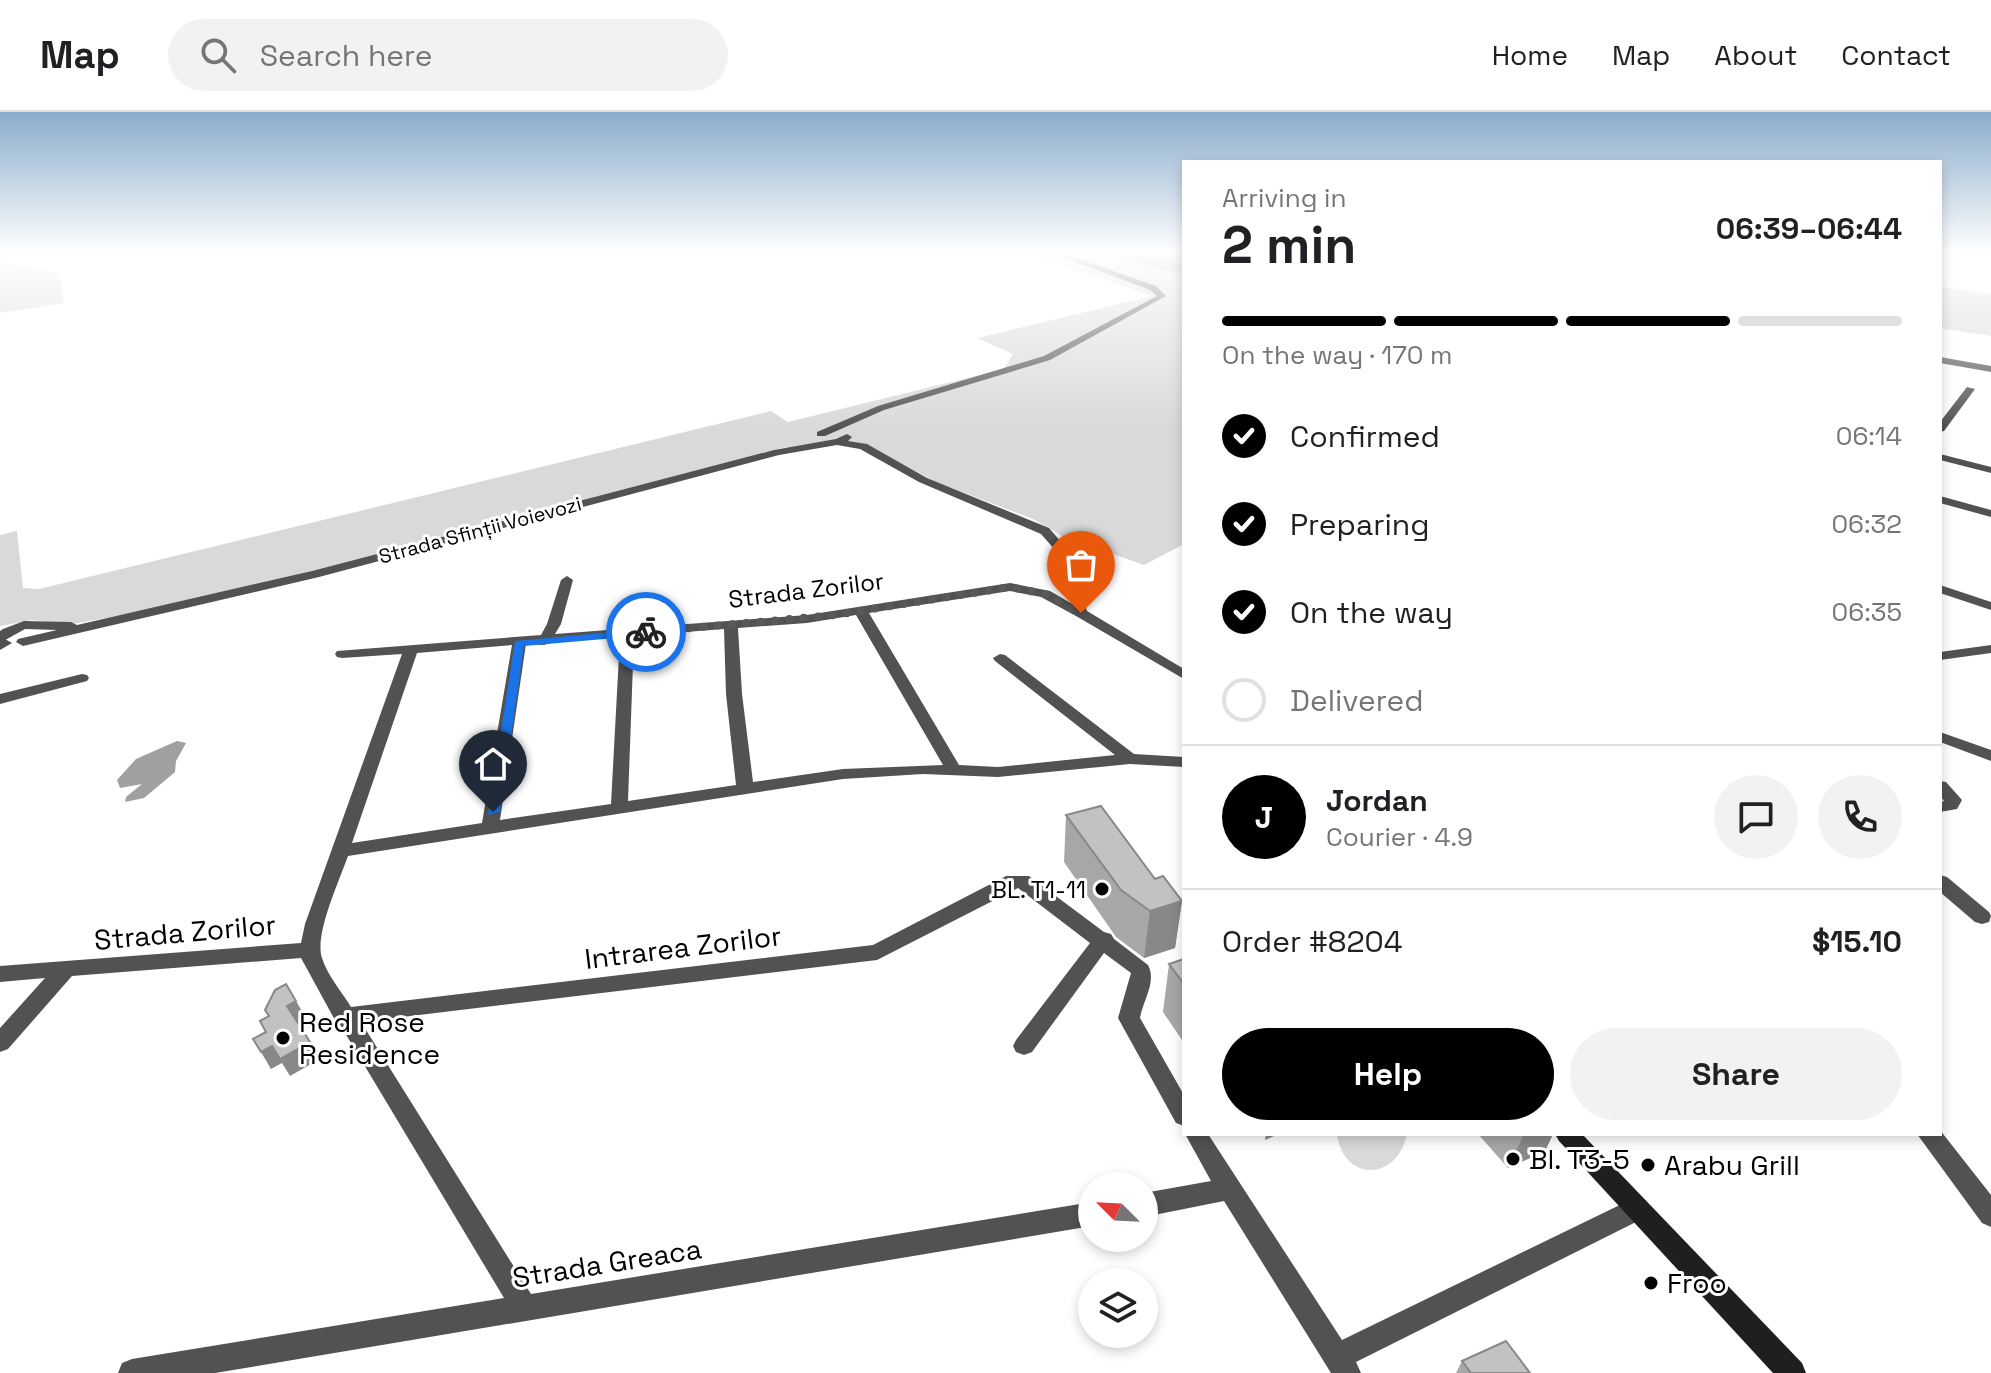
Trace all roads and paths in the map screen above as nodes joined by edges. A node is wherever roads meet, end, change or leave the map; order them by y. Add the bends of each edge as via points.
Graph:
1 (1133, 312) edge
2 (1942, 360) edge
3 (1991, 369) edge
4 (1970, 389) dead end
5 (863, 414) junction
6 (1942, 426) edge
7 (847, 436) junction
8 (826, 439) junction
9 (863, 446) junction
10 (1942, 455) edge
11 (1991, 470) edge
12 (1942, 500) edge
13 (1991, 514) edge
14 (567, 580) dead end
15 (1942, 590) edge
16 (1991, 606) edge
17 (861, 612) junction
18 (1081, 613) junction
19 (132, 619) junction
20 (24, 625) junction
21 (731, 625) junction
22 (48, 626) junction
23 (0, 627) edge
24 (627, 634) junction
25 (544, 641) junction
26 (1, 642) edge
27 (23, 642) junction
28 (519, 643) junction
29 (1991, 649) edge
30 (410, 652) junction
31 (342, 654) dead end
32 (1942, 656) edge
33 (1000, 658) dead end
34 (1182, 674) edge
35 (82, 678) dead end
36 (0, 699) edge
37 (1942, 738) edge
38 (1991, 756) edge
39 (1130, 759) junction
40 (1182, 762) edge
41 (954, 770) junction
42 (745, 788) junction
43 (1942, 788) edge
44 (619, 807) junction
45 (1942, 807) edge
46 (490, 827) junction
47 (344, 850) junction
48 (1942, 884) edge
49 (1982, 917) dead end
50 (1104, 939) junction
51 (310, 950) junction
52 (65, 970) junction
53 (0, 974) edge
54 (343, 1016) junction
55 (0, 1043) edge
56 (1024, 1046) dead end
57 (1182, 1112) edge
58 (1196, 1136) edge
59 (1569, 1136) edge
60 (1931, 1136) edge
61 (1228, 1189) junction
62 (1158, 1202) edge
63 (1637, 1209) junction
64 (1991, 1215) edge
65 (1078, 1216) edge
66 (525, 1309) junction
67 (1342, 1365) edge
68 (132, 1373) edge
69 (1792, 1373) edge

1 - 5 street via 1047,358
2 - 3 street
4 - 6 street
5 - 7 street
5 - 8 street
7 - 8 street
7 - 9 street
8 - 9 street, Strada Sfinții Voievozi
8 - 19 street, Strada Sfinții Voievozi
9 - 18 street, Strada Sfinții Voievozi via 933,485 1045,531 1062,550
10 - 11 street
12 - 13 street
14 - 25 street
15 - 16 street
17 - 18 street, Strada Zorilor via 1010,587 1045,594
17 - 21 street, Strada Zorilor
17 - 41 street
18 - 34 street, Strada Zorilor
19 - 22 street, Strada Sfinții Voievozi
19 - 27 street, Strada Sfinții Voievozi
20 - 22 street, Strada Sfinții Voievozi
20 - 23 street
20 - 26 street
21 - 24 street, Strada Zorilor
21 - 42 street
22 - 27 street
24 - 25 street, Strada Zorilor
24 - 44 street
25 - 28 street, Strada Zorilor
26 - 27 street, Strada Sfinții Voievozi
28 - 30 street, Strada Zorilor
28 - 46 street
29 - 32 street
30 - 31 street, Strada Zorilor
30 - 47 street, Strada Zorilor
33 - 39 street
35 - 36 street
37 - 38 street
39 - 40 street
39 - 41 street via 998,772
41 - 42 street via 867,772
42 - 44 street
43 - 45 street via 1953,800
44 - 46 street
46 - 47 street
47 - 51 street, Strada Zorilor
48 - 49 street
50 - 54 street, Intrarea Zorilor via 1032,885 1013,881 877,952
50 - 56 street
50 - 57 street via 1141,970 1129,1018
51 - 52 street, Strada Zorilor
51 - 54 street, Strada Zorilor via 317,973
52 - 53 street
52 - 55 street
54 - 66 street, Strada Zorilor
58 - 61 street
59 - 63 main road
60 - 64 street
61 - 62 street
61 - 67 street
63 - 67 street
63 - 69 main road
65 - 66 street, Strada Greaca
66 - 68 street, Strada Greaca

